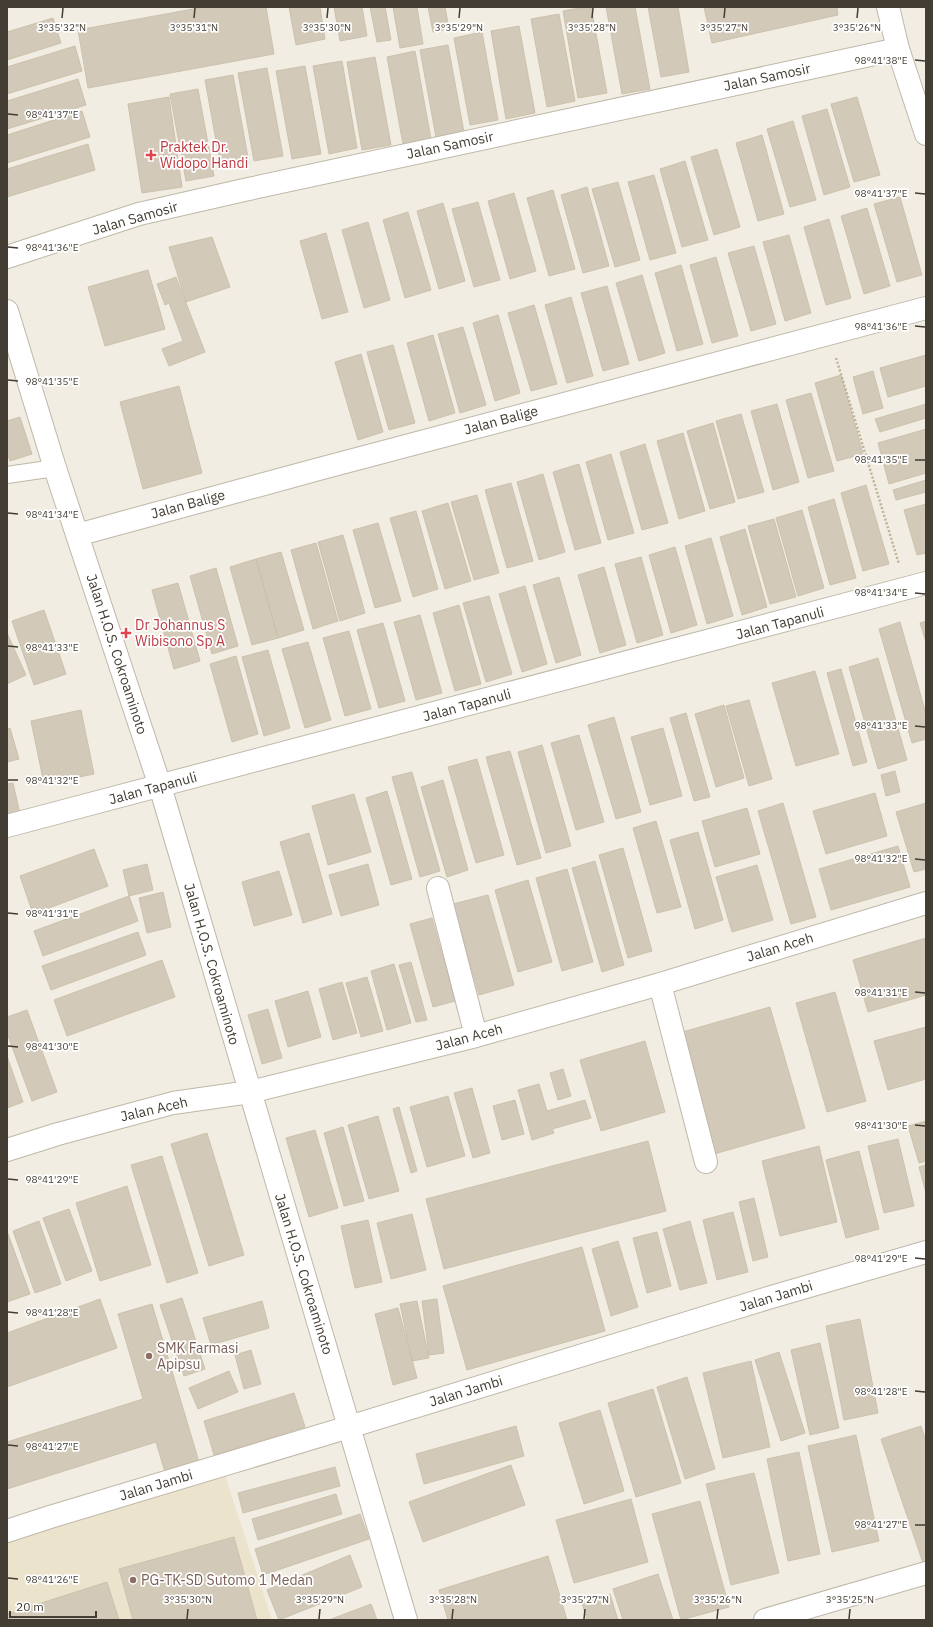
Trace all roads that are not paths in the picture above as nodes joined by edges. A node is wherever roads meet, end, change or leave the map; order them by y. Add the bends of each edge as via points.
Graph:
1 (888, 7) edge
2 (898, 49) junction
3 (926, 134) edge
4 (7, 257) edge
5 (926, 308) edge
6 (7, 311) edge
7 (55, 468) junction
8 (7, 475) edge
9 (77, 535) junction
10 (916, 586) edge
11 (160, 786) junction
12 (7, 826) edge
13 (438, 888) dead end
14 (926, 903) edge
15 (660, 984) junction
16 (476, 1036) junction
17 (250, 1092) junction
18 (7, 1150) edge
19 (706, 1162) dead end
20 (926, 1252) edge
21 (349, 1427) junction
22 (7, 1531) edge
23 (926, 1573) edge
24 (406, 1620) edge
25 (765, 1620) edge

1 - 2 street
2 - 3 street
2 - 4 street, Jalan Samosir via 146,212
5 - 9 street, Jalan Balige via 326,466
6 - 7 street, Jalan H.O.S. Cokroaminoto
7 - 8 lane
7 - 9 street, Jalan H.O.S. Cokroaminoto
9 - 11 street, Jalan H.O.S. Cokroaminoto
10 - 11 street, Jalan Tapanuli
11 - 12 street, Jalan Tapanuli
11 - 17 street, Jalan H.O.S. Cokroaminoto
13 - 16 street
14 - 15 street, Jalan Aceh
15 - 16 street, Jalan Aceh
15 - 19 street
16 - 17 street, Jalan Aceh
17 - 18 street, Jalan Aceh via 173,1103
17 - 21 street, Jalan H.O.S. Cokroaminoto
20 - 21 street, Jalan Jambi via 760,1300
21 - 22 street, Jalan Jambi
21 - 24 street, Jalan H.O.S. Cokroaminoto
23 - 25 street

